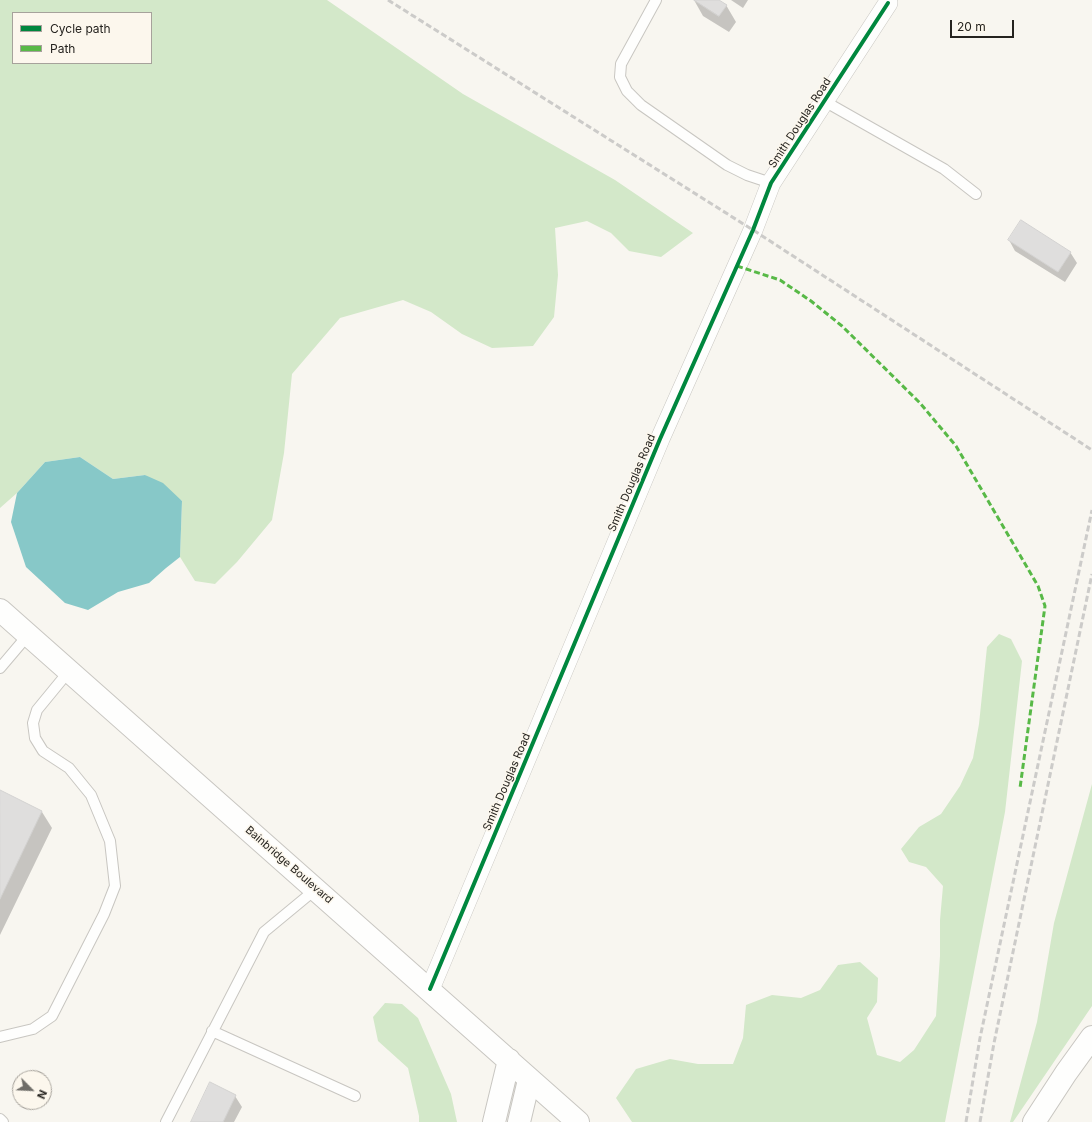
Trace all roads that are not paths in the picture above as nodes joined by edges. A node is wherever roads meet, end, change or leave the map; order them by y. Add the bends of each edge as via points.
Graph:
1 (656, 0) edge
2 (889, 2) edge
3 (824, 101) junction
4 (772, 183) junction
5 (976, 194) dead end
6 (0, 610) edge
7 (28, 634) junction
8 (0, 668) edge
9 (69, 671) junction
10 (316, 889) junction
11 (430, 989) junction
12 (212, 1031) junction
13 (0, 1037) edge
14 (1092, 1037) edge
15 (508, 1060) junction
16 (529, 1080) junction
17 (355, 1096) dead end
18 (0, 1119) edge
19 (3, 1122) edge
20 (166, 1122) edge
21 (494, 1122) edge
22 (519, 1122) edge
23 (578, 1122) edge
24 (1034, 1122) edge

1 - 4 lane via 621,64 620,77 627,91 641,105 727,165
2 - 3 street, Smith Douglas Road
3 - 4 street, Smith Douglas Road
3 - 5 lane via 944,169
4 - 11 street, Smith Douglas Road via 660,439
6 - 7 main road, Bainbridge Boulevard
7 - 8 lane
7 - 9 main road, Bainbridge Boulevard
9 - 10 main road, Bainbridge Boulevard
9 - 13 lane via 38,710 33,723 35,738 44,751 69,768 90,795 110,841 115,886 104,914 52,1016 33,1029
10 - 11 main road, Bainbridge Boulevard
10 - 12 lane via 264,932
11 - 15 main road, Bainbridge Boulevard
12 - 17 lane
12 - 20 lane
14 - 24 main road
15 - 16 main road, Bainbridge Boulevard
15 - 21 main road
16 - 22 main road
16 - 23 main road, Bainbridge Boulevard
18 - 19 lane

